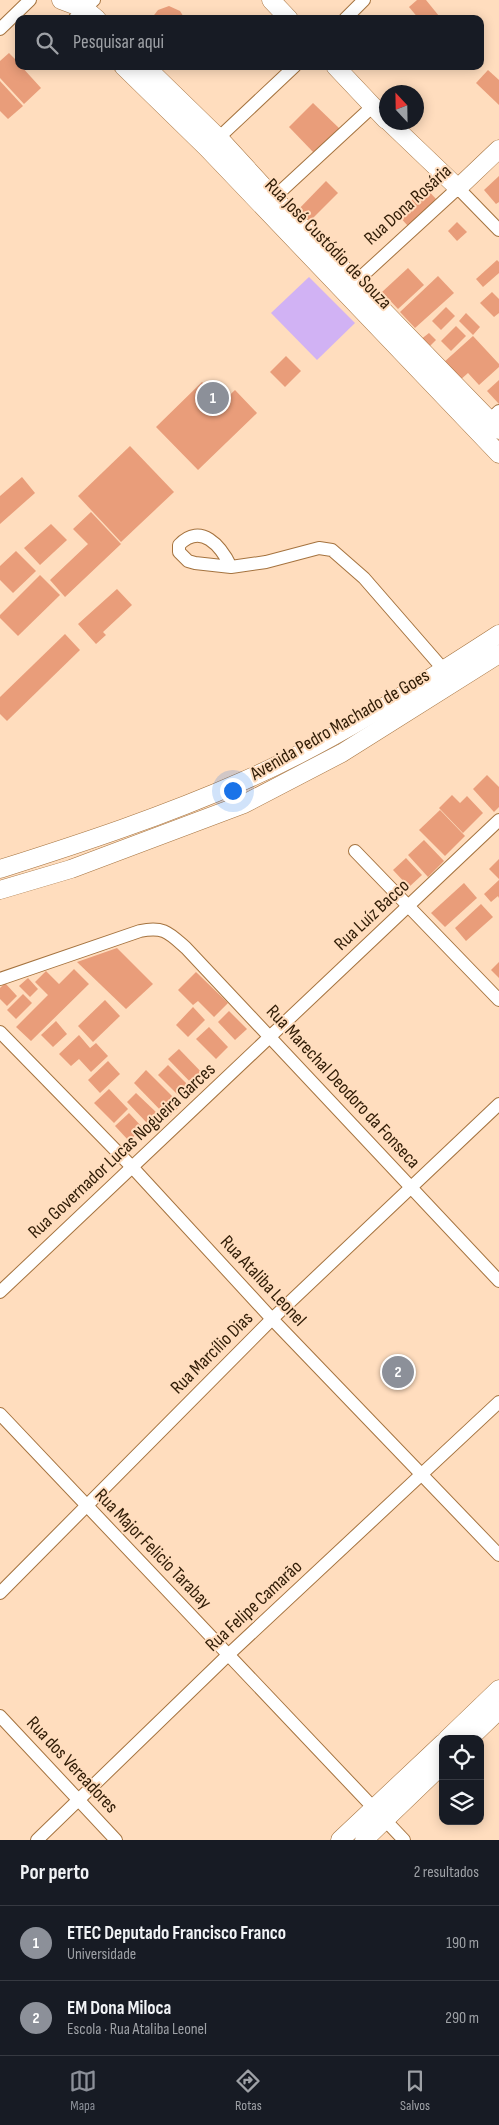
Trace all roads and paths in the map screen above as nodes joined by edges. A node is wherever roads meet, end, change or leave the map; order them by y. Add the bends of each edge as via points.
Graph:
1 (30, 0) edge
2 (272, 0) edge
3 (364, 0) edge
4 (63, 2) edge
5 (85, 13) edge
6 (285, 15) edge
7 (349, 15) edge
8 (0, 29) edge
9 (129, 70) edge
10 (148, 70) edge
11 (291, 70) edge
12 (339, 70) edge
13 (372, 106) junction
14 (379, 113) edge
15 (398, 130) edge
16 (213, 143) junction
17 (499, 149) edge
18 (458, 188) junction
19 (268, 202) junction
20 (499, 230) edge
21 (350, 287) junction
22 (491, 423) edge
23 (499, 454) edge
24 (231, 567) dead end
25 (499, 634) edge
26 (499, 654) edge
27 (444, 670) junction
28 (499, 820) edge
29 (355, 851) dead end
30 (0, 869) edge
31 (0, 890) edge
32 (410, 906) junction
33 (0, 979) edge
34 (499, 1000) edge
35 (0, 1032) edge
36 (270, 1036) junction
37 (499, 1104) edge
38 (133, 1168) junction
39 (412, 1188) junction
40 (499, 1281) edge
41 (0, 1292) edge
42 (272, 1319) junction
43 (499, 1402) edge
44 (0, 1414) edge
45 (422, 1474) junction
46 (87, 1507) junction
47 (499, 1555) edge
48 (0, 1593) edge
49 (228, 1655) junction
50 (499, 1689) edge
51 (499, 1710) edge
52 (0, 1716) edge
53 (473, 1728) edge
54 (456, 1735) edge
55 (439, 1747) edge
56 (439, 1767) edge
57 (78, 1801) junction
58 (379, 1814) junction
59 (37, 1840) edge
60 (116, 1840) edge
61 (340, 1840) edge
62 (364, 1840) edge
63 (404, 1840) edge

1 - 8 street
2 - 6 street
3 - 7 street
4 - 5 street
9 - 16 street, Rua José Custódio de Souza
10 - 16 street, Rua José Custódio de Souza
11 - 16 street
12 - 13 street
13 - 14 street
13 - 19 street
15 - 18 street
16 - 19 street, Rua José Custódio de Souza
17 - 18 street, Rua Dona Rosária
18 - 20 street
18 - 21 street, Rua Dona Rosária
19 - 21 street, Rua José Custódio de Souza
21 - 22 street, Rua José Custódio de Souza
22 - 23 street, Rua José Custódio de Souza
24 - 27 street via 319,548 332,550 364,578
25 - 27 street, Avenida Pedro Machado de Goes
26 - 31 street, Avenida Pedro Machado de Goes via 342,753 244,804 71,869
27 - 30 street, Avenida Pedro Machado de Goes via 325,740 244,781
28 - 32 street, Rua Luíz Bacco
29 - 32 street
32 - 34 street
32 - 36 street, Rua Luíz Bacco
33 - 36 street, Rua Marechal Deodoro da Fonseca via 140,931 161,929 186,948
35 - 38 street, Rua Ataliba Leonel
36 - 38 street, Rua Governador Lucas Nogueira Garces
36 - 39 street, Rua Marechal Deodoro da Fonseca
37 - 39 street, Rua Marcílio Dias
38 - 41 street, Rua Governador Lucas Nogueira Garces
38 - 42 street, Rua Ataliba Leonel
39 - 40 street, Rua Marechal Deodoro da Fonseca
39 - 42 street, Rua Marcílio Dias
42 - 45 street, Rua Ataliba Leonel
42 - 46 street, Rua Marcílio Dias
43 - 45 street, Rua Felipe Camarão
44 - 46 street, Rua Major Felicio Tarabay
45 - 47 street, Rua Ataliba Leonel
45 - 49 street, Rua Felipe Camarão
46 - 48 street, Rua Marcílio Dias
46 - 49 street, Rua Major Felicio Tarabay
49 - 57 street, Rua Felipe Camarão
49 - 58 street, Rua Major Felicio Tarabay
50 - 53 street
51 - 53 street
52 - 57 street, Rua dos Vereadores
53 - 54 street
55 - 58 street
56 - 58 street
57 - 59 street, Rua Felipe Camarão
57 - 60 street, Rua dos Vereadores
58 - 61 street
58 - 62 street
58 - 63 street, Rua Major Felicio Tarabay

